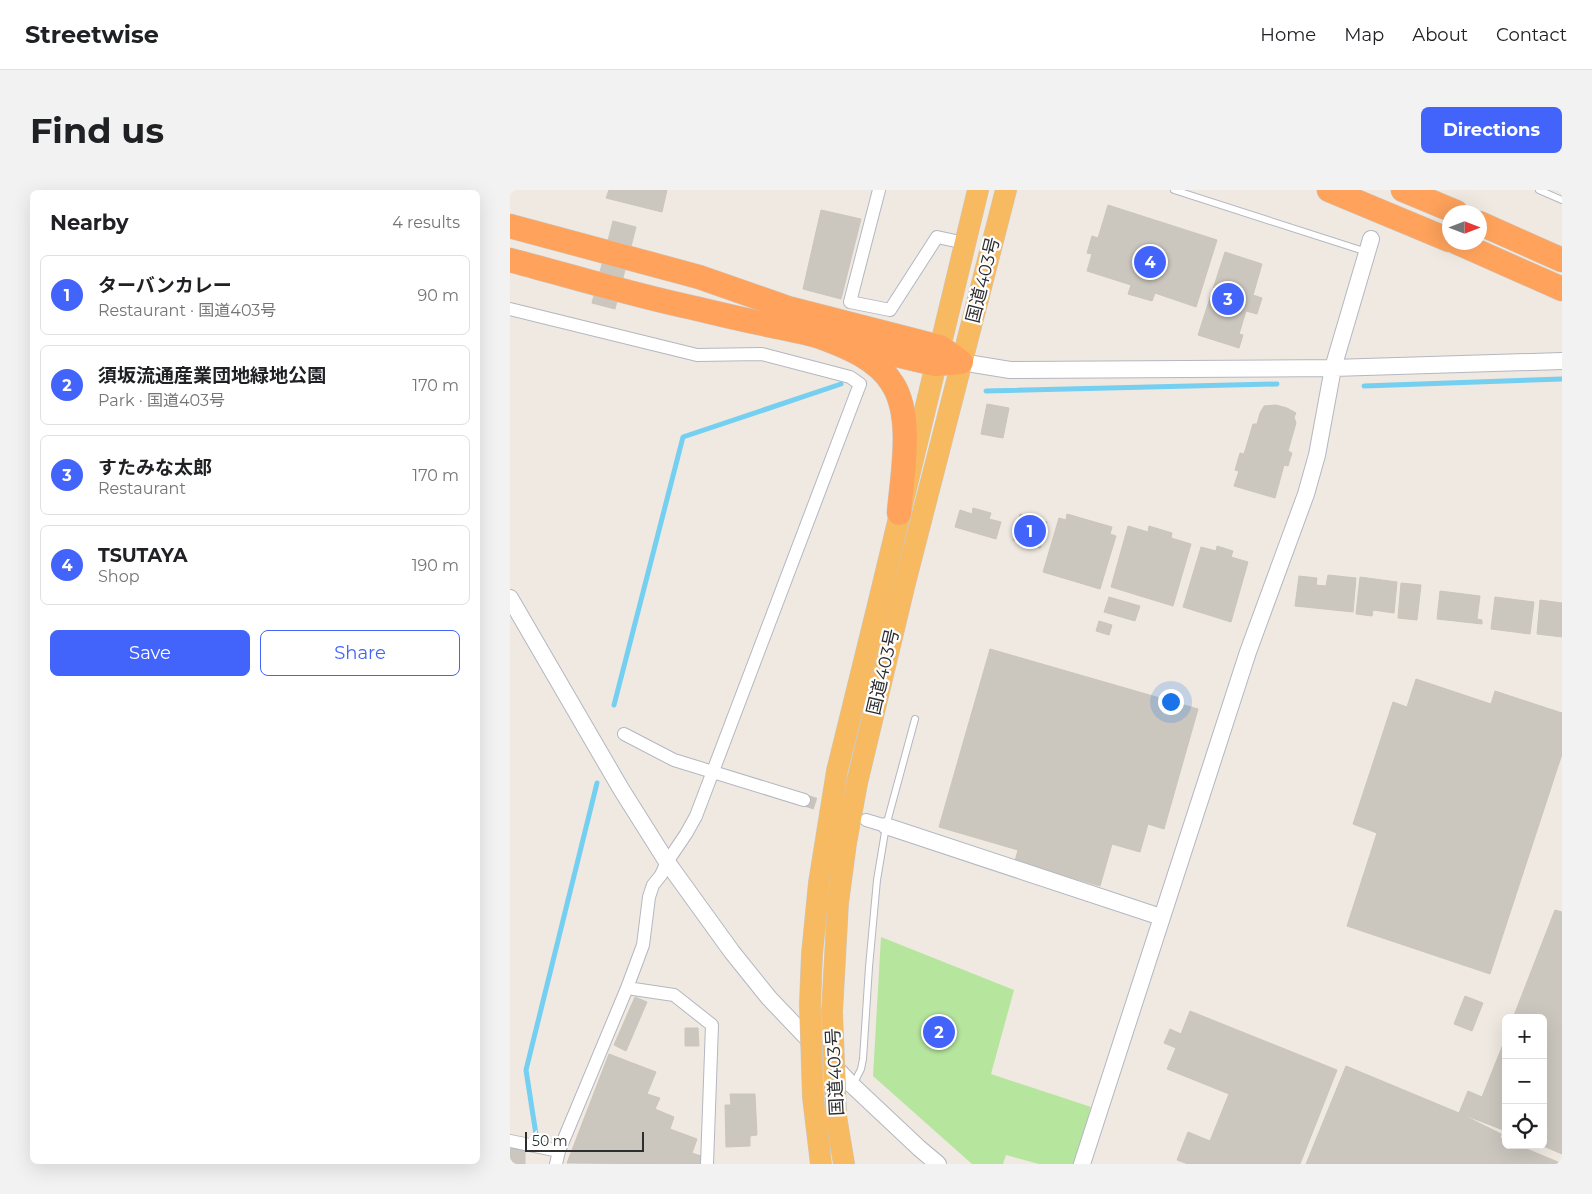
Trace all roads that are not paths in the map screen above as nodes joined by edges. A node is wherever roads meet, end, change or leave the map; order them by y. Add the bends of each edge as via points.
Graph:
1 (879, 190) edge
2 (978, 190) edge
3 (1006, 190) edge
4 (1174, 190) edge
5 (1329, 190) edge
6 (1403, 190) edge
7 (1539, 190) edge
8 (1562, 200) edge
9 (1442, 206) edge
10 (510, 226) edge
11 (1487, 226) edge
12 (510, 232) edge
13 (1442, 237) edge
14 (553, 239) junction
15 (965, 243) junction
16 (1370, 246) joint
17 (1474, 250) edge
18 (510, 260) edge
19 (1562, 260) edge
20 (1562, 289) edge
21 (510, 309) edge
22 (821, 337) junction
23 (938, 356) junction
24 (1562, 361) edge
25 (961, 362) junction
26 (1333, 368) junction
27 (900, 513) junction
28 (510, 598) edge
29 (915, 718) dead end
30 (624, 734) dead end
31 (712, 772) junction
32 (804, 800) tunnel mouth
33 (866, 820) dead end
34 (886, 826) junction
35 (667, 862) junction
36 (1161, 917) junction
37 (627, 988) junction
38 (852, 1085) junction
39 (510, 1141) edge
40 (559, 1151) junction
41 (556, 1164) edge
42 (707, 1164) edge
43 (820, 1164) edge
44 (844, 1164) edge
45 (938, 1164) edge
46 (1082, 1164) edge

1 - 15 street via 850,302 890,310 937,237
2 - 15 highway, 国道403号
3 - 25 highway, 国道403号
4 - 16 lane
5 - 13 highway
6 - 9 highway
7 - 8 lane
10 - 14 highway
11 - 19 highway
12 - 14 highway
14 - 23 highway via 699,277
15 - 23 highway, 国道403号
16 - 26 street
17 - 20 highway
18 - 22 highway via 690,308
21 - 31 street via 697,355 762,354 850,377 860,384
22 - 23 highway
22 - 27 highway via 866,358 892,382 899,396 905,428
23 - 25 highway
23 - 27 highway, 国道403号
24 - 26 street
25 - 26 street via 1010,370
25 - 44 highway, 国道403号, bridge via 907,573 846,843 838,903 832,1012 836,1116
26 - 36 street via 1317,455 1306,494 1248,652
27 - 43 highway, 国道403号, bridge via 837,771 819,883 810,1004 813,1097
28 - 35 street
29 - 34 lane
30 - 31 street via 674,760
31 - 32 street
31 - 35 street via 696,816
33 - 34 street
34 - 36 street
34 - 38 lane via 877,880 863,1059
35 - 37 street via 649,897 643,945
35 - 38 street via 769,998
36 - 46 street
37 - 40 street
37 - 42 street via 674,995 712,1025
38 - 45 street
39 - 40 street
40 - 41 street

